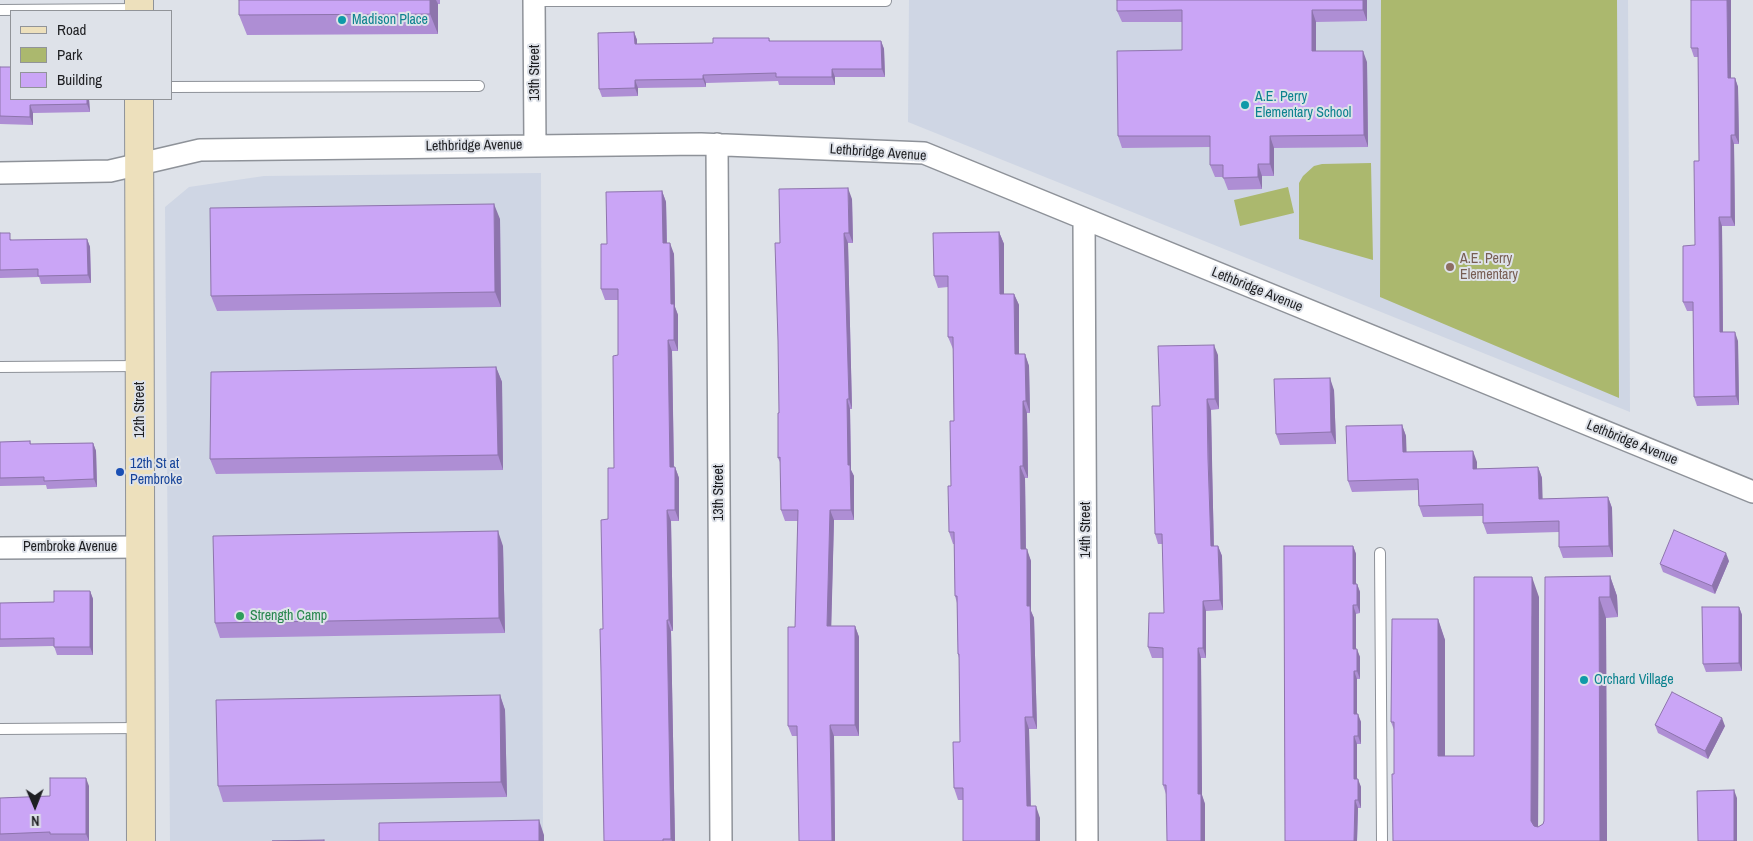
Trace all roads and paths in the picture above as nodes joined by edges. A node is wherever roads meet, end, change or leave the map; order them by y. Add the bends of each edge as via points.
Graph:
1 (534, 0) edge
2 (886, 1) dead end
3 (139, 7) edge
4 (0, 10) edge
5 (479, 86) dead end
6 (172, 87) edge
7 (139, 100) edge
8 (717, 144) junction
9 (535, 146) junction
10 (139, 164) junction
11 (0, 173) edge
12 (1084, 219) junction
13 (140, 366) junction
14 (0, 367) edge
15 (1753, 492) edge
16 (141, 547) junction
17 (0, 548) edge
18 (1380, 553) dead end
19 (141, 728) junction
20 (0, 729) edge
21 (141, 841) edge
22 (721, 841) edge
23 (1087, 841) edge
24 (1382, 841) edge

1 - 2 lane
1 - 9 street, 13th Street
3 - 4 lane
5 - 6 lane
7 - 10 street, 12th Street
8 - 9 street, Lethbridge Avenue
8 - 12 street, Lethbridge Avenue via 924,153
8 - 22 street, 13th Street
9 - 10 street, Lethbridge Avenue via 200,150
10 - 11 street, Lethbridge Avenue via 110,172
10 - 13 street, 12th Street
12 - 15 street, Lethbridge Avenue
12 - 23 street, 14th Street
13 - 14 lane
13 - 16 street, 12th Street
16 - 17 street, Pembroke Avenue
16 - 19 street, 12th Street
18 - 24 lane
19 - 20 lane
19 - 21 street, 12th Street

